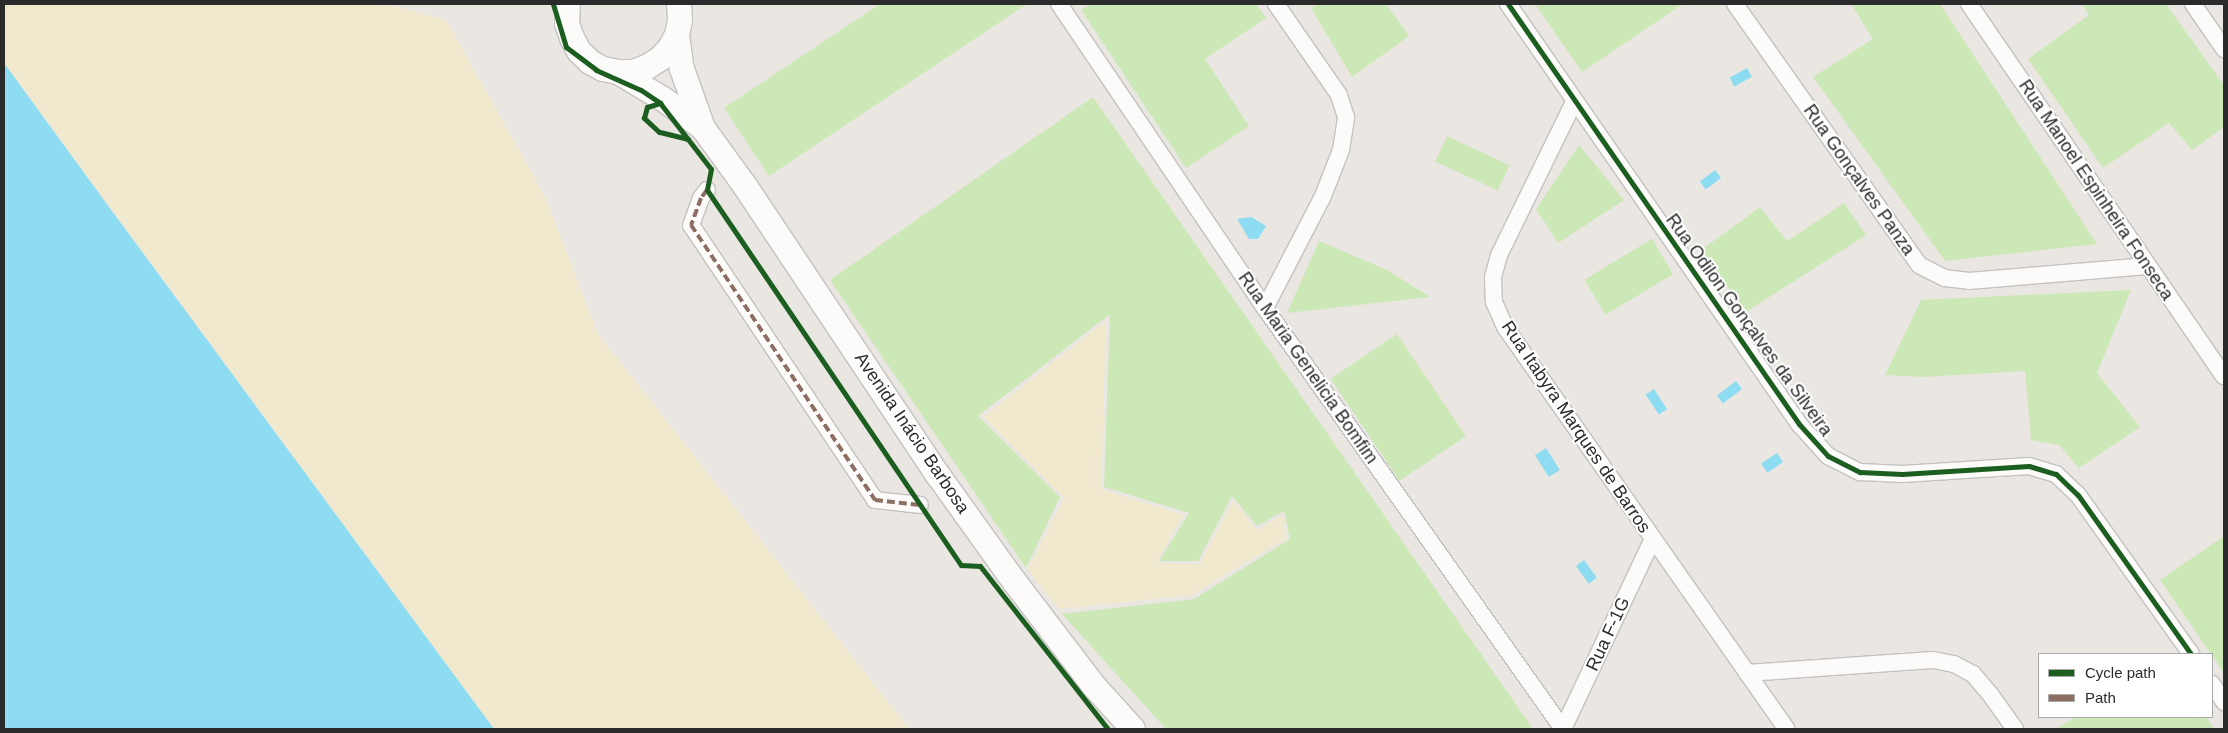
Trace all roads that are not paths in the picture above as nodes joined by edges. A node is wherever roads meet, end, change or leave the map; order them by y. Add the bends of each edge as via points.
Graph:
1 (568, 4) edge
2 (1059, 4) edge
3 (1276, 4) edge
4 (1508, 4) edge
5 (1735, 4) edge
6 (1969, 4) edge
7 (2193, 4) edge
8 (681, 5) edge
9 (677, 35) junction
10 (2224, 49) edge
11 (618, 72) junction
12 (1574, 102) junction
13 (703, 128) junction
14 (707, 190) dead end
15 (2147, 266) junction
16 (1265, 308) junction
17 (2224, 376) edge
18 (920, 505) dead end
19 (1654, 539) junction
20 (2190, 653) edge
21 (1747, 673) junction
22 (2213, 686) edge
23 (2224, 702) edge
24 (1133, 729) edge
25 (1563, 729) edge
26 (1787, 729) edge
27 (2015, 729) edge

1 - 11 main road via 567,24 579,51 590,62
2 - 16 street, Rua Maria Genelicia Bomfim
3 - 16 street via 1339,95 1346,117 1341,150 1322,196
4 - 12 street, Rua Odilon Gonçalves da Silveira
5 - 15 street, Rua Gonçalves Panza via 1919,265 1945,278 1969,281
6 - 15 street, Rua Manoel Espinheira Fonseca
7 - 10 street
8 - 9 main road
9 - 11 main road via 670,48 654,63 633,72
9 - 13 main road, Avenida Inácio Barbosa via 682,69
11 - 13 main road, Avenida Inácio Barbosa
12 - 19 street, Rua Itabyra Marques de Barros via 1498,255 1493,278 1494,302 1505,327
12 - 20 street, Rua Odilon Gonçalves da Silveira via 1799,424 1828,456 1860,472 1902,474 2029,466 2056,474 2078,494
13 - 24 main road, Avenida Inácio Barbosa via 938,475 1094,686
14 - 18 street via 691,225 875,500
15 - 17 street, Rua Manoel Espinheira Fonseca
16 - 25 street, Rua Maria Genelicia Bomfim
19 - 21 street, Rua Itabyra Marques de Barros
19 - 25 street, Rua F-1G
21 - 26 street, Rua Itabyra Marques de Barros
21 - 27 street via 1933,660 1954,664 1973,674
22 - 23 street

